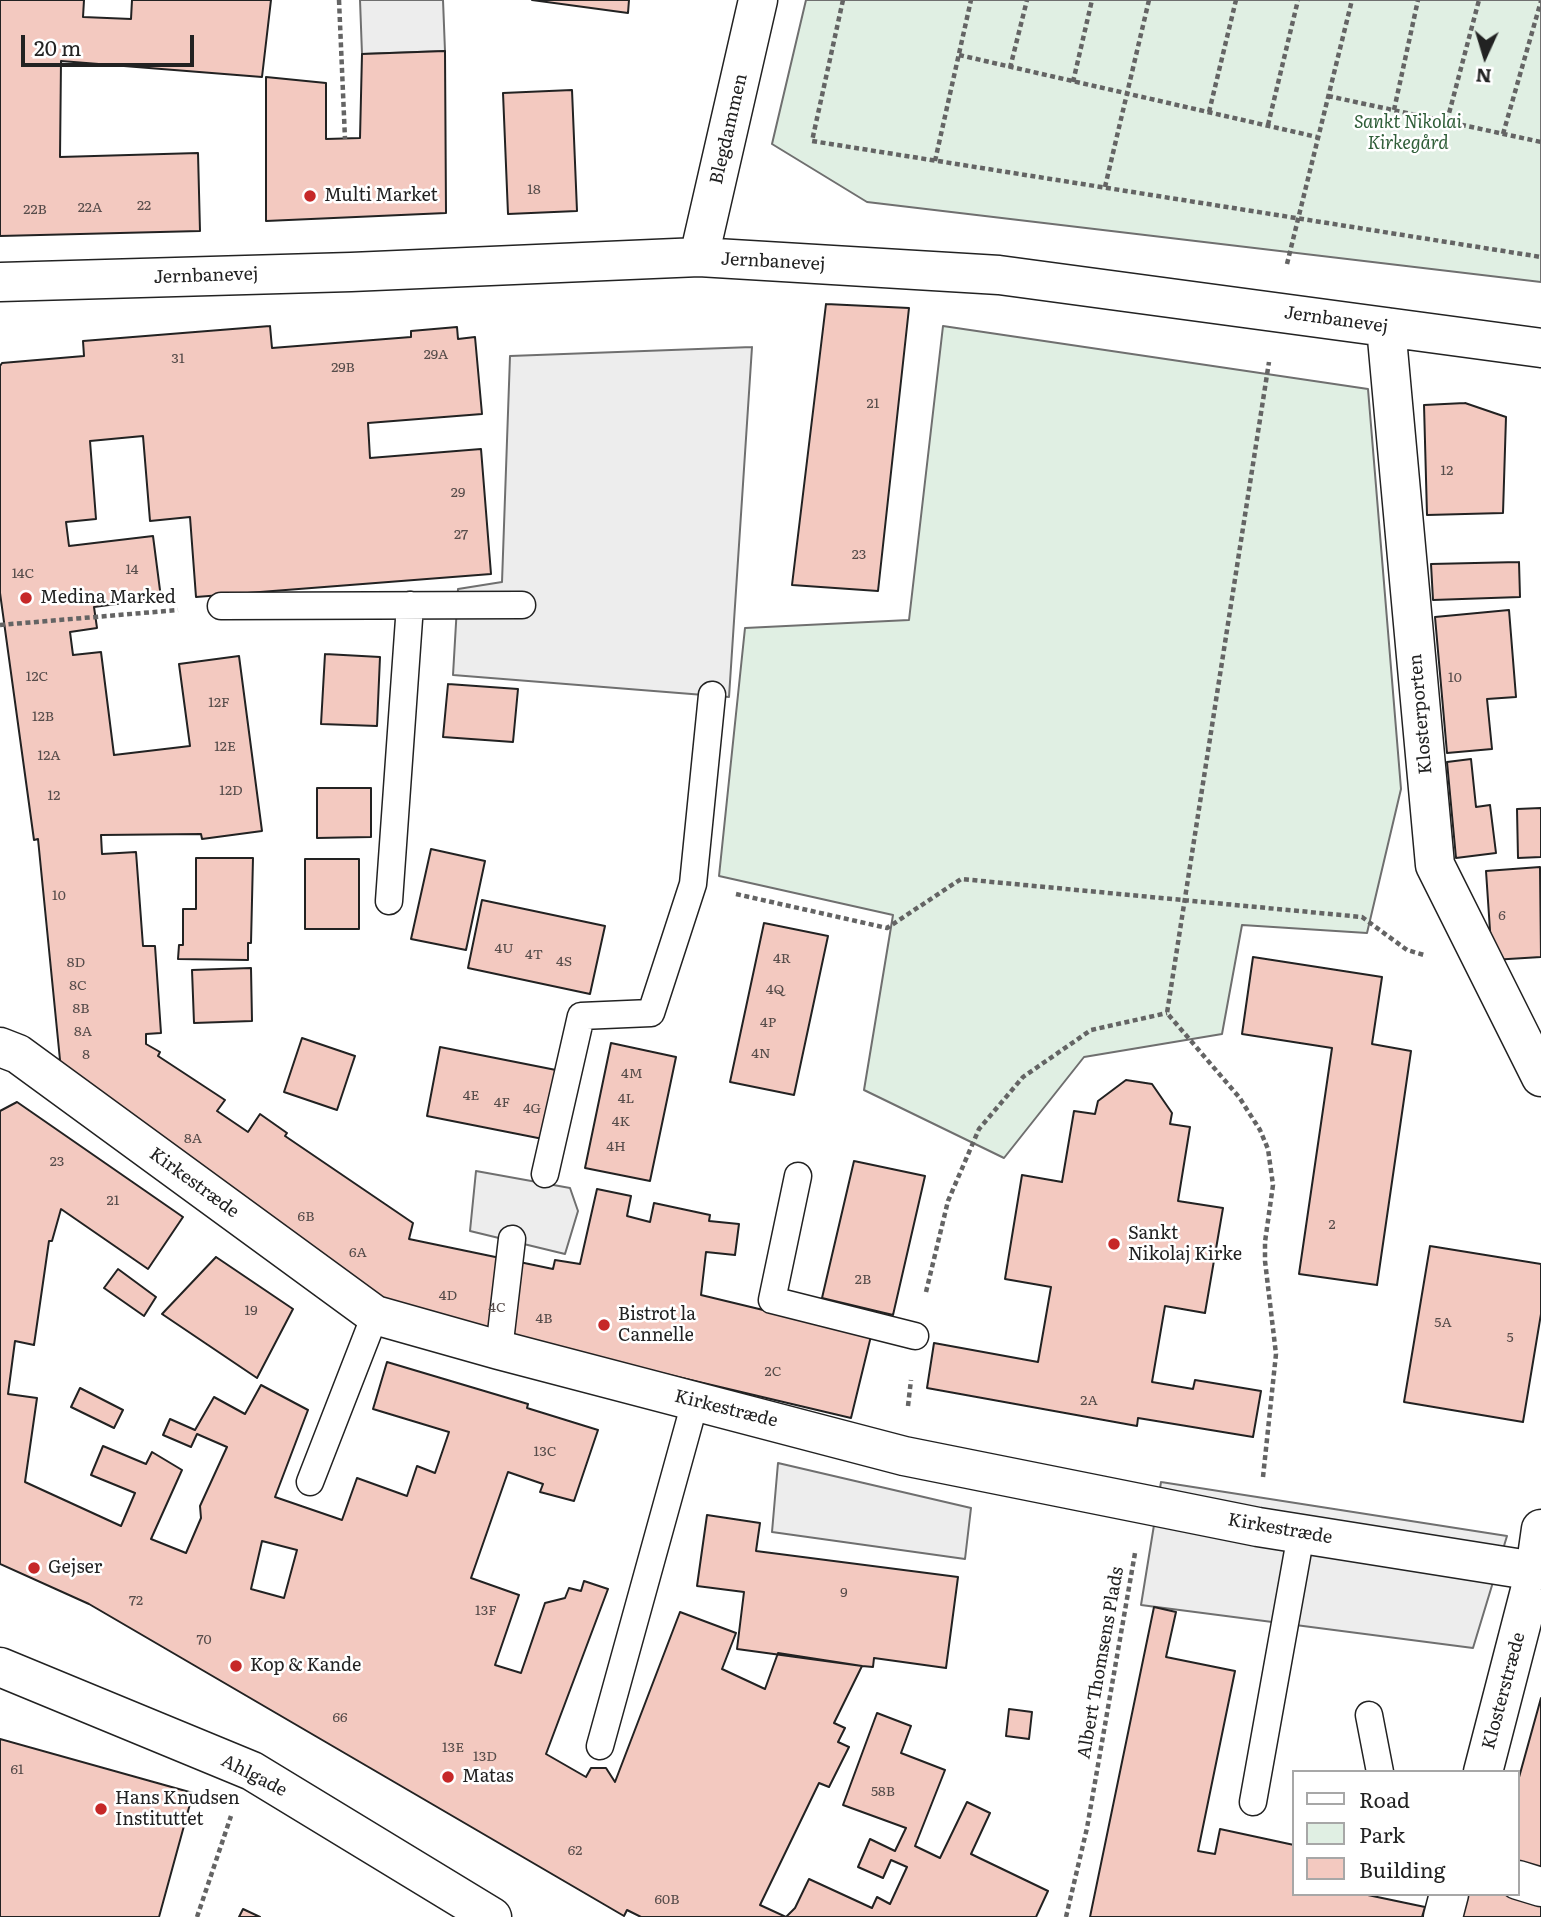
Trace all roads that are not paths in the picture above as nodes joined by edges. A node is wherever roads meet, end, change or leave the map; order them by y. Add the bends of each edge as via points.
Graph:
1 (758, 0) edge
2 (699, 257) junction
3 (0, 282) edge
4 (1386, 327) junction
5 (1541, 348) edge
6 (410, 605) junction
7 (522, 605) dead end
8 (221, 606) road end
9 (712, 695) dead end
10 (389, 901) dead end
11 (0, 1047) edge
12 (1541, 1077) edge
13 (545, 1174) dead end
14 (799, 1176) dead end
15 (512, 1239) dead end
16 (375, 1315) junction
17 (915, 1336) road end
18 (499, 1350) junction
19 (695, 1402) junction
20 (310, 1482) dead end
21 (1541, 1529) edge
22 (1301, 1534) junction
23 (1535, 1571) junction
24 (0, 1667) edge
25 (1369, 1715) dead end
26 (600, 1746) dead end
27 (1380, 1770) edge
28 (1484, 1770) edge
29 (1253, 1801) dead end
30 (1520, 1881) edge
31 (1541, 1887) edge
32 (1449, 1896) edge
33 (492, 1917) edge
34 (1443, 1917) edge

1 - 2 street, Blegdammen
2 - 3 street, Jernbanevej
2 - 4 street, Jernbanevej via 999,275
4 - 5 street, Jernbanevej
4 - 12 street, Klosterporten via 1435,864
6 - 7 lane
6 - 8 lane
6 - 10 lane
9 - 13 lane via 692,884 651,1013 581,1016
11 - 16 street, Kirkestræde via 18,1054
14 - 17 lane via 772,1300
15 - 18 lane
16 - 18 street, Kirkestræde
16 - 20 lane
18 - 19 street, Kirkestræde
19 - 22 street, Kirkestræde via 904,1456
19 - 26 lane
21 - 23 street, Klosterstræde
22 - 23 street, Kirkestræde
22 - 29 lane
23 - 28 street, Klosterstræde
24 - 33 street, Ahlgade via 252,1771
25 - 27 lane
30 - 31 street
32 - 34 street

